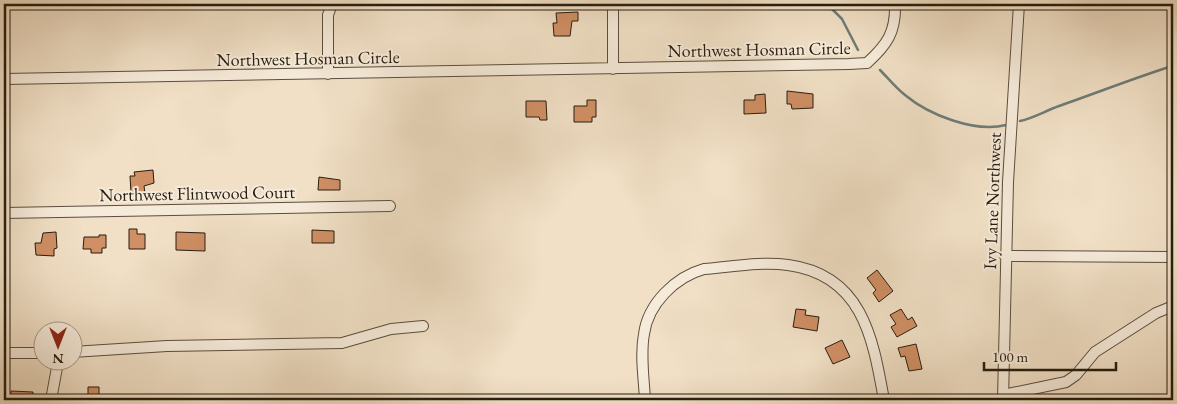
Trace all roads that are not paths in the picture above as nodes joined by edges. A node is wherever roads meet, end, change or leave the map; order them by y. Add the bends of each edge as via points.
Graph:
1 (332, 4) edge
2 (613, 4) edge
3 (895, 4) edge
4 (1019, 4) edge
5 (613, 69) junction
6 (328, 74) junction
7 (4, 79) edge
8 (390, 206) dead end
9 (4, 213) edge
10 (1006, 256) junction
11 (1173, 257) edge
12 (1173, 306) edge
13 (423, 326) dead end
14 (82, 351) edge
15 (4, 353) edge
16 (32, 353) edge
17 (56, 372) edge
18 (1003, 398) edge
19 (51, 400) edge
20 (645, 400) edge
21 (884, 400) edge
22 (1060, 400) edge

1 - 6 street via 328,15
2 - 5 street
3 - 5 street, Northwest Hosman Circle via 896,16 889,40 867,62
4 - 10 street, Ivy Lane Northwest
5 - 6 street, Northwest Hosman Circle
6 - 7 street, Northwest Hosman Circle
8 - 9 street, Northwest Flintwood Court
10 - 11 street
10 - 18 street, Ivy Lane Northwest
12 - 18 street via 1156,313 1095,352 1066,382
13 - 14 street via 391,329 342,343 167,346
15 - 16 street
17 - 19 street
18 - 22 street
20 - 21 street via 643,336 654,308 665,293 686,276 704,269 779,264 806,268 825,277 858,309 874,344

